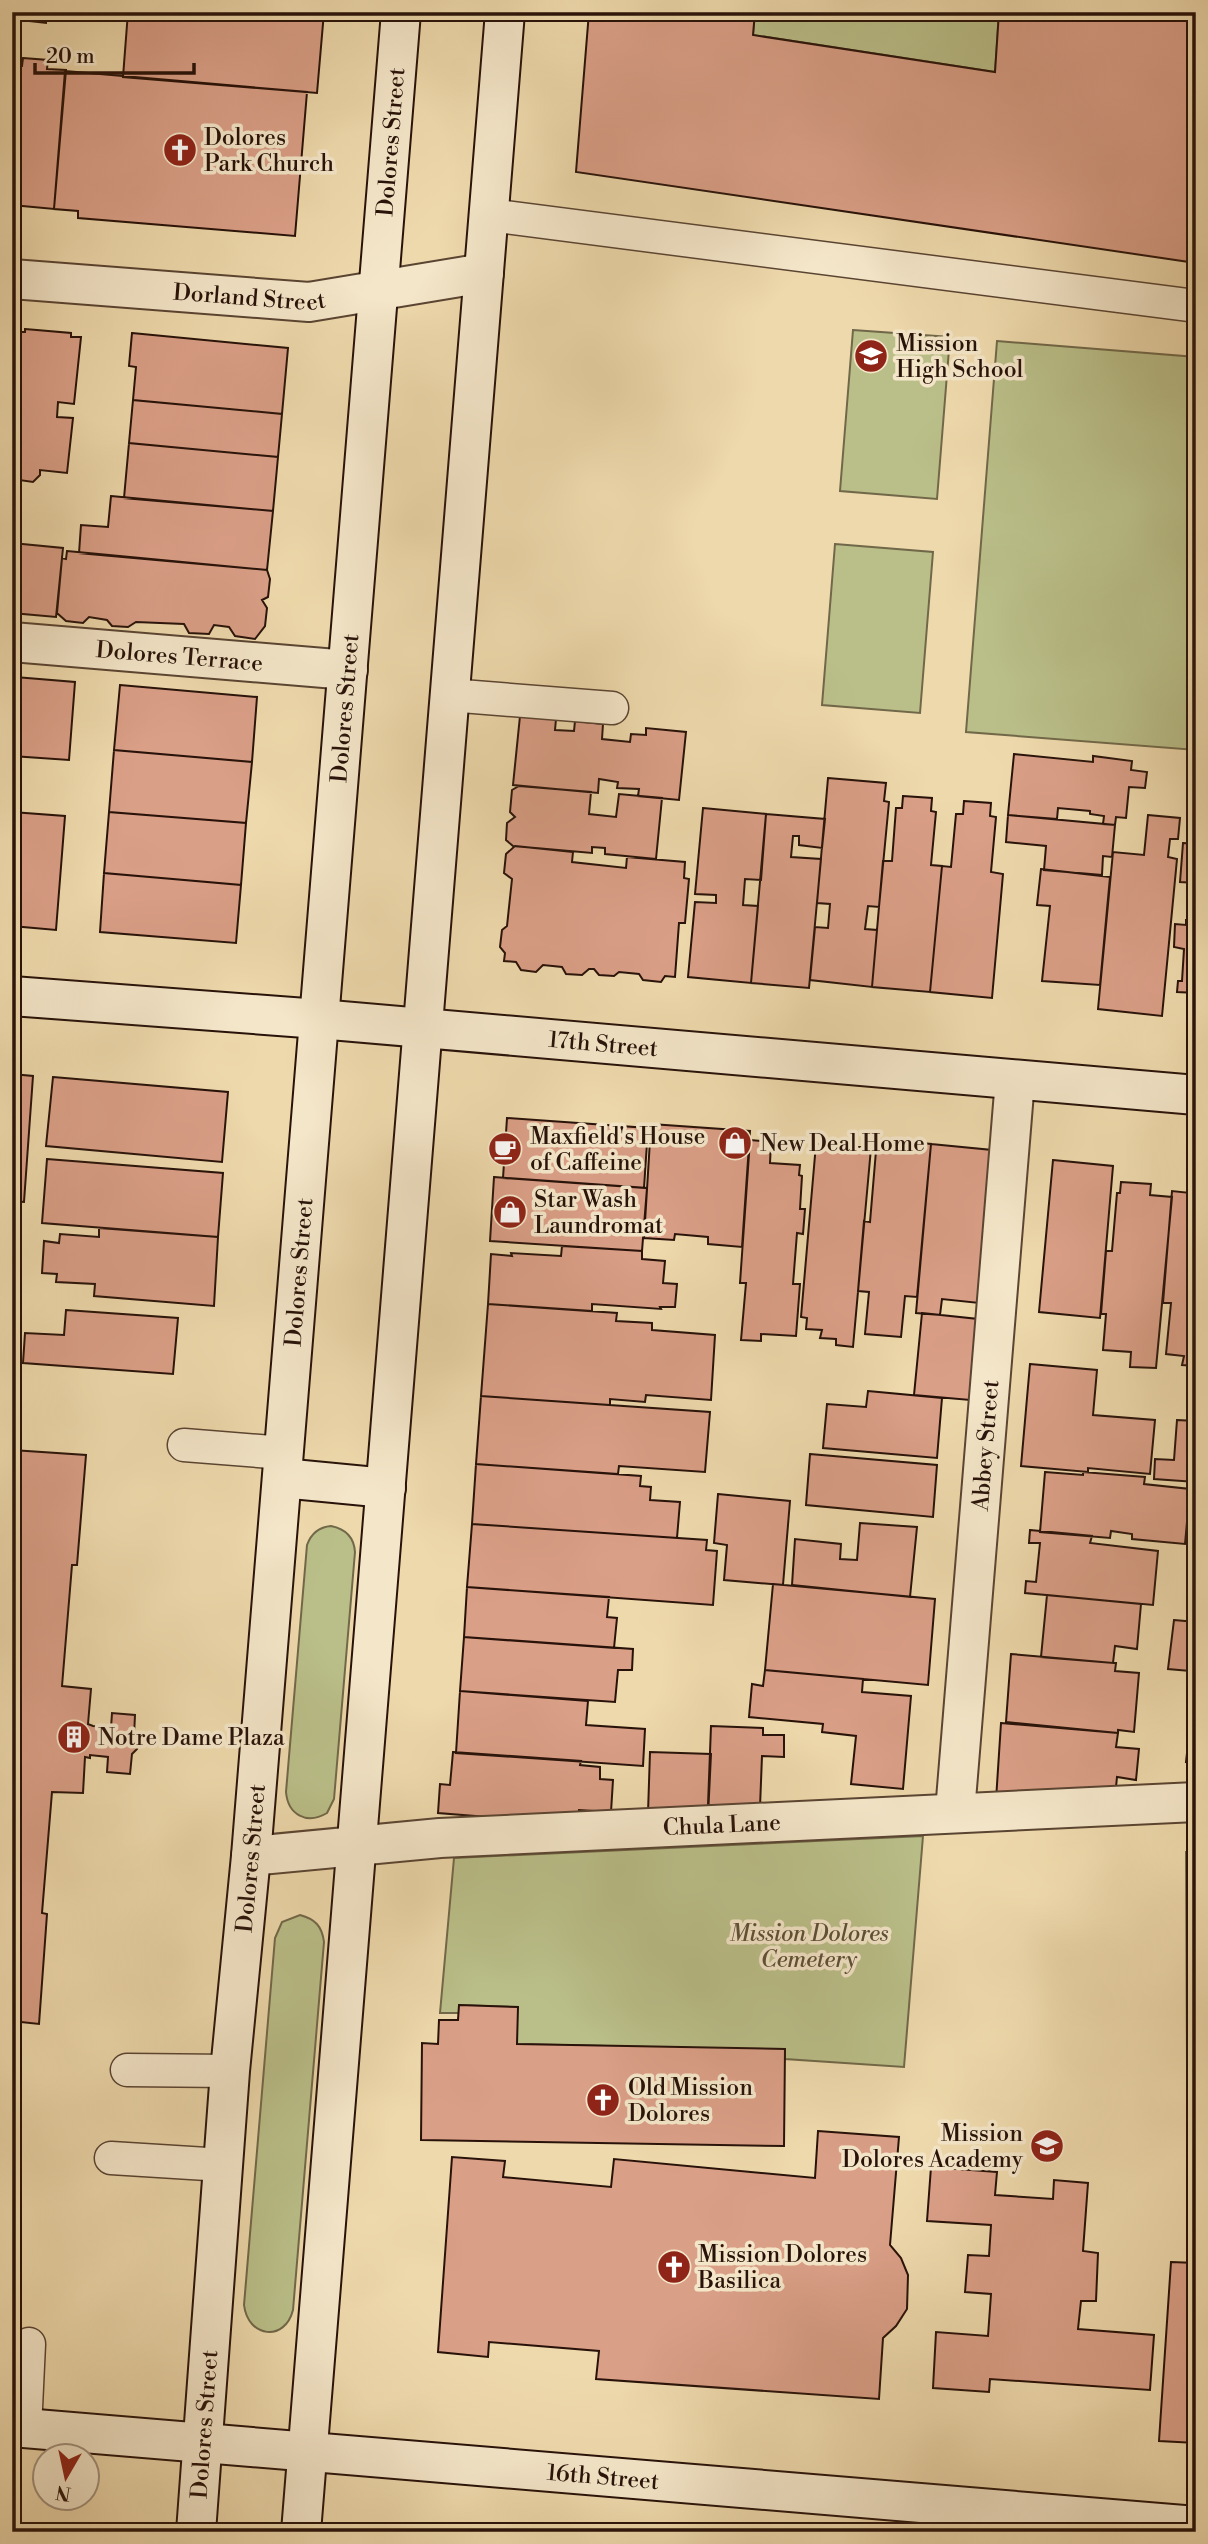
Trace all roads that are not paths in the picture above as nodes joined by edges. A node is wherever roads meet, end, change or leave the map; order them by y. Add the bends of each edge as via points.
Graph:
1 (401, 12) edge
2 (505, 12) edge
3 (489, 215) junction
4 (484, 273) junction
5 (12, 279) edge
6 (378, 291) junction
7 (1196, 306) edge
8 (12, 642) edge
9 (348, 670) junction
10 (449, 695) junction
11 (612, 708) dead end
12 (12, 996) edge
13 (319, 1019) junction
14 (423, 1029) junction
15 (1015, 1080) junction
16 (1196, 1096) edge
17 (184, 1445) dead end
18 (283, 1465) junction
19 (386, 1488) junction
20 (1196, 1802) edge
21 (955, 1812) junction
22 (356, 1846) junction
23 (251, 1856) junction
24 (127, 2070) dead end
25 (230, 2071) junction
26 (111, 2158) dead end
27 (223, 2165) junction
28 (29, 2344) dead end
29 (19, 2428) edge
30 (204, 2443) junction
31 (308, 2452) junction
32 (1086, 2525) edge
33 (1196, 2526) edge
34 (197, 2532) edge
35 (301, 2532) edge

1 - 6 main road, Dolores Street
2 - 3 main road
3 - 4 main road
3 - 7 lane
4 - 6 main road, Dorland Street
4 - 10 main road
5 - 6 main road, Dorland Street via 309,302
6 - 9 main road, Dolores Street
8 - 9 main road, Dolores Terrace
9 - 13 main road, Dolores Street
10 - 11 lane
10 - 14 main road
12 - 13 main road, 17th Street
13 - 14 main road, 17th Street
13 - 18 main road, Dolores Street
14 - 15 main road, 17th Street
14 - 19 main road
15 - 16 main road, 17th Street
15 - 21 main road, Abbey Street
17 - 18 lane
18 - 19 main road
18 - 23 main road, Dolores Street
19 - 22 main road
20 - 21 main road, Chula Lane
21 - 22 main road, Chula Lane
22 - 23 main road, Chula Lane
22 - 31 main road
23 - 25 main road, Dolores Street
24 - 25 lane
25 - 27 main road, Dolores Street
26 - 27 lane
27 - 30 main road, Dolores Street
28 - 29 lane
29 - 30 main road, 16th Street
30 - 31 main road, 16th Street
30 - 34 main road, Dolores Street
31 - 32 main road, 16th Street
31 - 35 main road
32 - 33 main road, 16th Street

